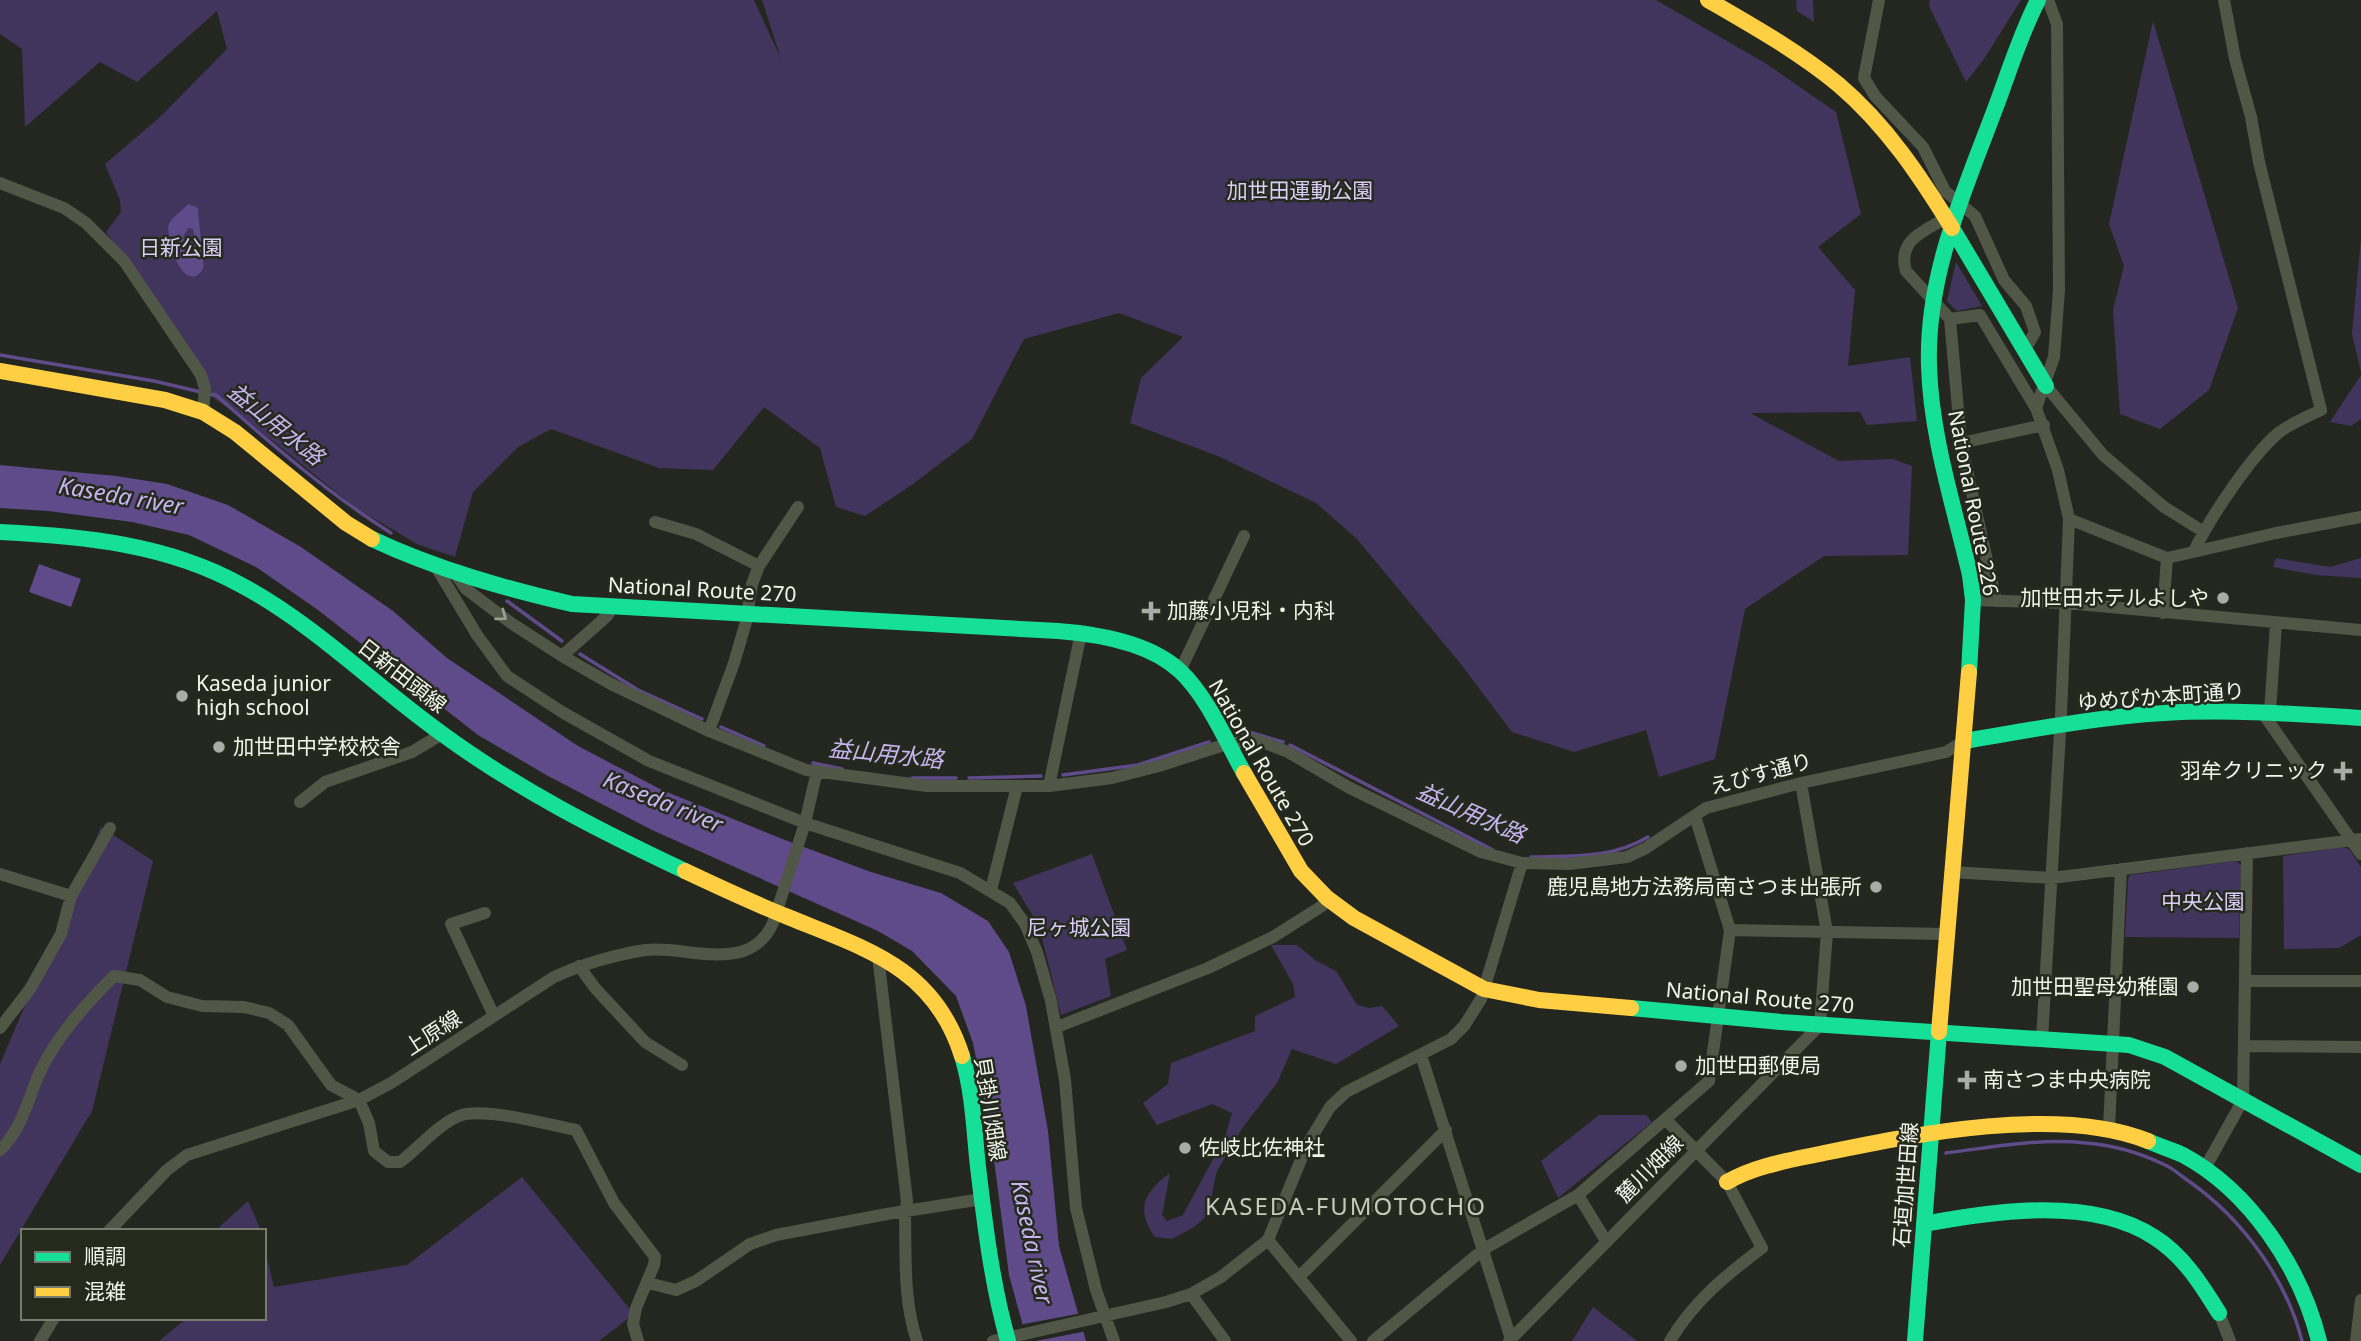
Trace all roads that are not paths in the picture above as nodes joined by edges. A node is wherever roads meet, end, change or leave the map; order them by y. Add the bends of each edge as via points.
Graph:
1 (1708, 0) edge
2 (1879, 0) edge
3 (2038, 0) edge
4 (2048, 0) edge
5 (2224, 0) edge
6 (0, 183) edge
7 (1946, 218) junction
8 (1950, 319) junction
9 (2025, 350) junction
10 (0, 371) edge
11 (2046, 386) junction
12 (203, 407) junction
13 (2037, 410) junction
14 (2043, 425) junction
15 (1961, 443) junction
16 (798, 508) dead end
17 (2361, 517) edge
18 (2069, 520) junction
19 (655, 522) dead end
20 (0, 532) edge
21 (2204, 532) junction
22 (1244, 536) dead end
23 (2194, 551) junction
24 (2167, 558) junction
25 (434, 564) junction
26 (759, 566) junction
27 (453, 570) junction
28 (1973, 600) junction
29 (1996, 601) junction
30 (2066, 603) junction
31 (612, 606) junction
32 (2163, 612) junction
33 (746, 614) junction
34 (2276, 624) junction
35 (2361, 630) edge
36 (1081, 633) junction
37 (562, 656) junction
38 (1180, 671) junction
39 (2266, 712) junction
40 (2361, 718) edge
41 (2060, 725) junction
42 (709, 731) junction
43 (442, 734) junction
44 (1964, 741) junction
45 (1227, 744) junction
46 (817, 771) junction
47 (1801, 783) junction
48 (1017, 786) junction
49 (1049, 786) junction
50 (300, 802) dead end
51 (1695, 816) junction
52 (804, 826) junction
53 (110, 828) dead end
54 (2356, 839) edge
55 (2248, 853) junction
56 (2361, 854) edge
57 (1522, 863) junction
58 (2121, 869) junction
59 (1952, 872) junction
60 (0, 874) edge
61 (2052, 878) junction
62 (991, 890) junction
63 (71, 896) junction
64 (1327, 898) junction
65 (773, 907) junction
66 (485, 913) dead end
67 (1730, 930) junction
68 (1827, 932) junction
69 (1947, 934) junction
70 (878, 956) junction
71 (579, 966) junction
72 (2245, 981) junction
73 (2361, 981) edge
74 (1484, 989) junction
75 (494, 1016) junction
76 (1719, 1016) junction
77 (1820, 1025) junction
78 (1057, 1027) junction
79 (0, 1028) edge
80 (1938, 1032) junction
81 (2042, 1039) junction
82 (2114, 1043) junction
83 (2244, 1046) junction
84 (2361, 1047) edge
85 (1421, 1055) junction
86 (681, 1065) dead end
87 (359, 1100) junction
88 (2243, 1100) junction
89 (1665, 1119) junction
90 (2109, 1129) junction
91 (1446, 1130) junction
92 (1931, 1138) junction
93 (0, 1150) edge
94 (1695, 1151) junction
95 (2361, 1165) edge
96 (2205, 1168) junction
97 (1727, 1182) junction
98 (1578, 1195) junction
99 (982, 1199) junction
100 (905, 1213) junction
101 (1925, 1219) junction
102 (111, 1229) edge
103 (1268, 1240) junction
104 (1606, 1241) junction
105 (1483, 1249) junction
106 (1299, 1277) junction
107 (648, 1283) junction
108 (1191, 1294) junction
109 (2361, 1300) edge
110 (2220, 1313) joint
111 (1100, 1317) junction
112 (53, 1320) edge
113 (1005, 1338) edge
114 (1510, 1340) edge
115 (40, 1341) edge
116 (638, 1341) edge
117 (917, 1341) edge
118 (1114, 1341) edge
119 (1225, 1341) edge
120 (1351, 1341) edge
121 (1373, 1341) edge
122 (1670, 1341) edge
123 (1915, 1341) edge
124 (2230, 1341) edge
125 (2319, 1341) edge
126 (2356, 1341) edge

1 - 7 main road via 1852,97 1893,140
2 - 9 street via 1864,78 1874,96 1923,147 1945,191 1975,216 2004,280 2026,306 2035,332
3 - 28 main road, National Route 226 via 1944,247 1929,333 1931,395
4 - 11 street via 2057,24 2059,290 2054,357
5 - 21 street via 2321,410 2278,433
6 - 12 street via 64,208 124,261 201,374
7 - 8 street via 1909,242 1903,261 1906,271
7 - 9 main road
8 - 13 street via 1980,314
8 - 15 street
9 - 11 main road
10 - 12 main road, National Route 270
11 - 13 street
11 - 21 street via 2103,455 2154,499
12 - 25 main road, National Route 270 via 346,523 390,549
13 - 14 street
14 - 15 street
14 - 18 street
15 - 29 street
16 - 26 street
17 - 23 street
18 - 24 street
18 - 30 street
19 - 26 street via 696,534
20 - 43 main road, 日新田頭線 via 66,535 139,546 232,580 290,617
21 - 23 street
22 - 38 street
23 - 24 street
24 - 32 street
25 - 27 main road, National Route 270
25 - 52 street via 506,676 649,761
26 - 33 street
27 - 31 main road, National Route 270 via 572,604
27 -> 37 street, えびす通り via 466,589
28 - 29 street
28 - 44 main road, National Route 226
29 - 30 street
30 - 32 street
30 - 41 street
31 - 33 main road, National Route 270
31 - 37 street via 607,616
32 - 34 street
33 - 36 main road, National Route 270
33 - 42 street
34 - 35 street
34 - 39 street
36 - 38 main road, National Route 270 via 1126,642
36 - 49 street
37 - 42 street, えびす通り
38 - 45 main road, National Route 270
39 - 40 main road, ゆめぴか本町通り
39 - 41 main road, ゆめぴか本町通り via 2163,713
39 - 54 street
41 - 44 main road, ゆめぴか本町通り
41 - 61 street
42 - 46 street, えびす通り
43 - 50 street via 412,752 325,782
43 - 65 main road, 日新田頭線 via 598,829
44 - 47 street, えびす通り via 1946,752
44 - 59 main road, National Route 226
45 - 49 street, えびす通り via 1112,778
45 - 57 street, えびす通り via 1257,740 1288,752 1481,852
45 - 64 main road, National Route 270 via 1285,847
46 - 48 street, えびす通り via 927,786
46 - 52 street, 上原線
47 - 51 street, えびす通り via 1706,808
47 - 68 street
48 - 49 street, えびす通り
48 - 62 street
51 - 57 street, えびす通り via 1627,857 1569,864
51 - 67 street
52 - 62 street via 960,873
52 - 65 street, 上原線
53 - 63 street
54 - 55 street
54 - 56 street
55 - 58 street
55 - 72 street
57 - 74 street
58 - 61 street
58 - 82 street
59 - 61 street
59 - 69 main road, National Route 226
60 - 63 street
61 - 81 street
62 - 78 street via 1010,903 1025,924
63 - 79 street via 61,934 30,989
64 - 74 main road, National Route 270 via 1354,918
64 - 78 street via 1273,937 1208,968
65 - 70 main road, 貝掛川畑線
65 - 71 street, 上原線 via 767,936 737,953 711,956 650,950
66 - 75 street via 451,924
67 - 68 street
67 - 76 street
68 - 69 street
68 - 77 street
69 - 80 main road, National Route 226
70 - 99 main road, 貝掛川畑線 via 925,987 951,1026 969,1089
70 - 100 street via 908,1202
71 - 75 street, 上原線
71 - 86 street via 645,1042
72 - 73 street
72 - 83 street
74 - 76 main road, National Route 270 via 1539,1000
74 - 85 street via 1464,1026 1451,1039
75 - 87 street, 上原線
76 - 77 main road, National Route 270
76 - 89 street via 1709,1081
77 - 80 main road, National Route 270
77 - 94 street, 麓川畑線
78 - 111 street via 1076,1208
80 - 81 main road, National Route 270
80 - 92 main road, 石垣加世田線
81 - 82 main road, National Route 270
82 - 88 main road, National Route 270 via 2152,1051
82 - 90 street
83 - 84 street
83 - 88 street
85 - 91 street
85 - 103 street via 1346,1092 1330,1107 1307,1145
87 - 93 street via 331,1085 288,1025 269,1013 202,1006 167,997 140,980 114,976 85,1005 45,1061 28,1107
87 - 102 street, 上原線 via 187,1155
87 - 107 street via 374,1151 394,1163 453,1119 471,1112 576,1130 614,1203 654,1257
88 - 95 main road, National Route 270
88 - 96 street
89 - 94 street
89 - 98 street
90 - 92 main road via 2052,1124
90 - 96 main road via 2156,1142
91 - 105 street
91 - 106 street
92 - 97 main road via 1837,1150 1748,1171
92 - 101 main road, 石垣加世田線
94 - 97 street
94 - 104 street, 麓川畑線
96 - 125 main road via 2237,1196 2275,1241 2309,1302
97 - 122 street via 1762,1248 1695,1305
98 - 104 street
98 - 105 street
99 - 100 street
99 - 113 main road, 貝掛川畑線 via 990,1269
100 - 107 street via 776,1235 750,1244 676,1290
100 - 117 street via 908,1298
101 - 110 main road via 2049,1210 2124,1220 2177,1255
101 - 123 main road, 石垣加世田線
103 - 106 street
103 - 108 street
104 - 114 street, 麓川畑線
105 - 114 street
105 - 121 street
106 - 120 street
107 - 116 street via 633,1324
108 - 111 street
108 - 119 street
109 - 126 street
110 - 124 street
111 - 113 street
111 - 118 street
112 - 115 street

